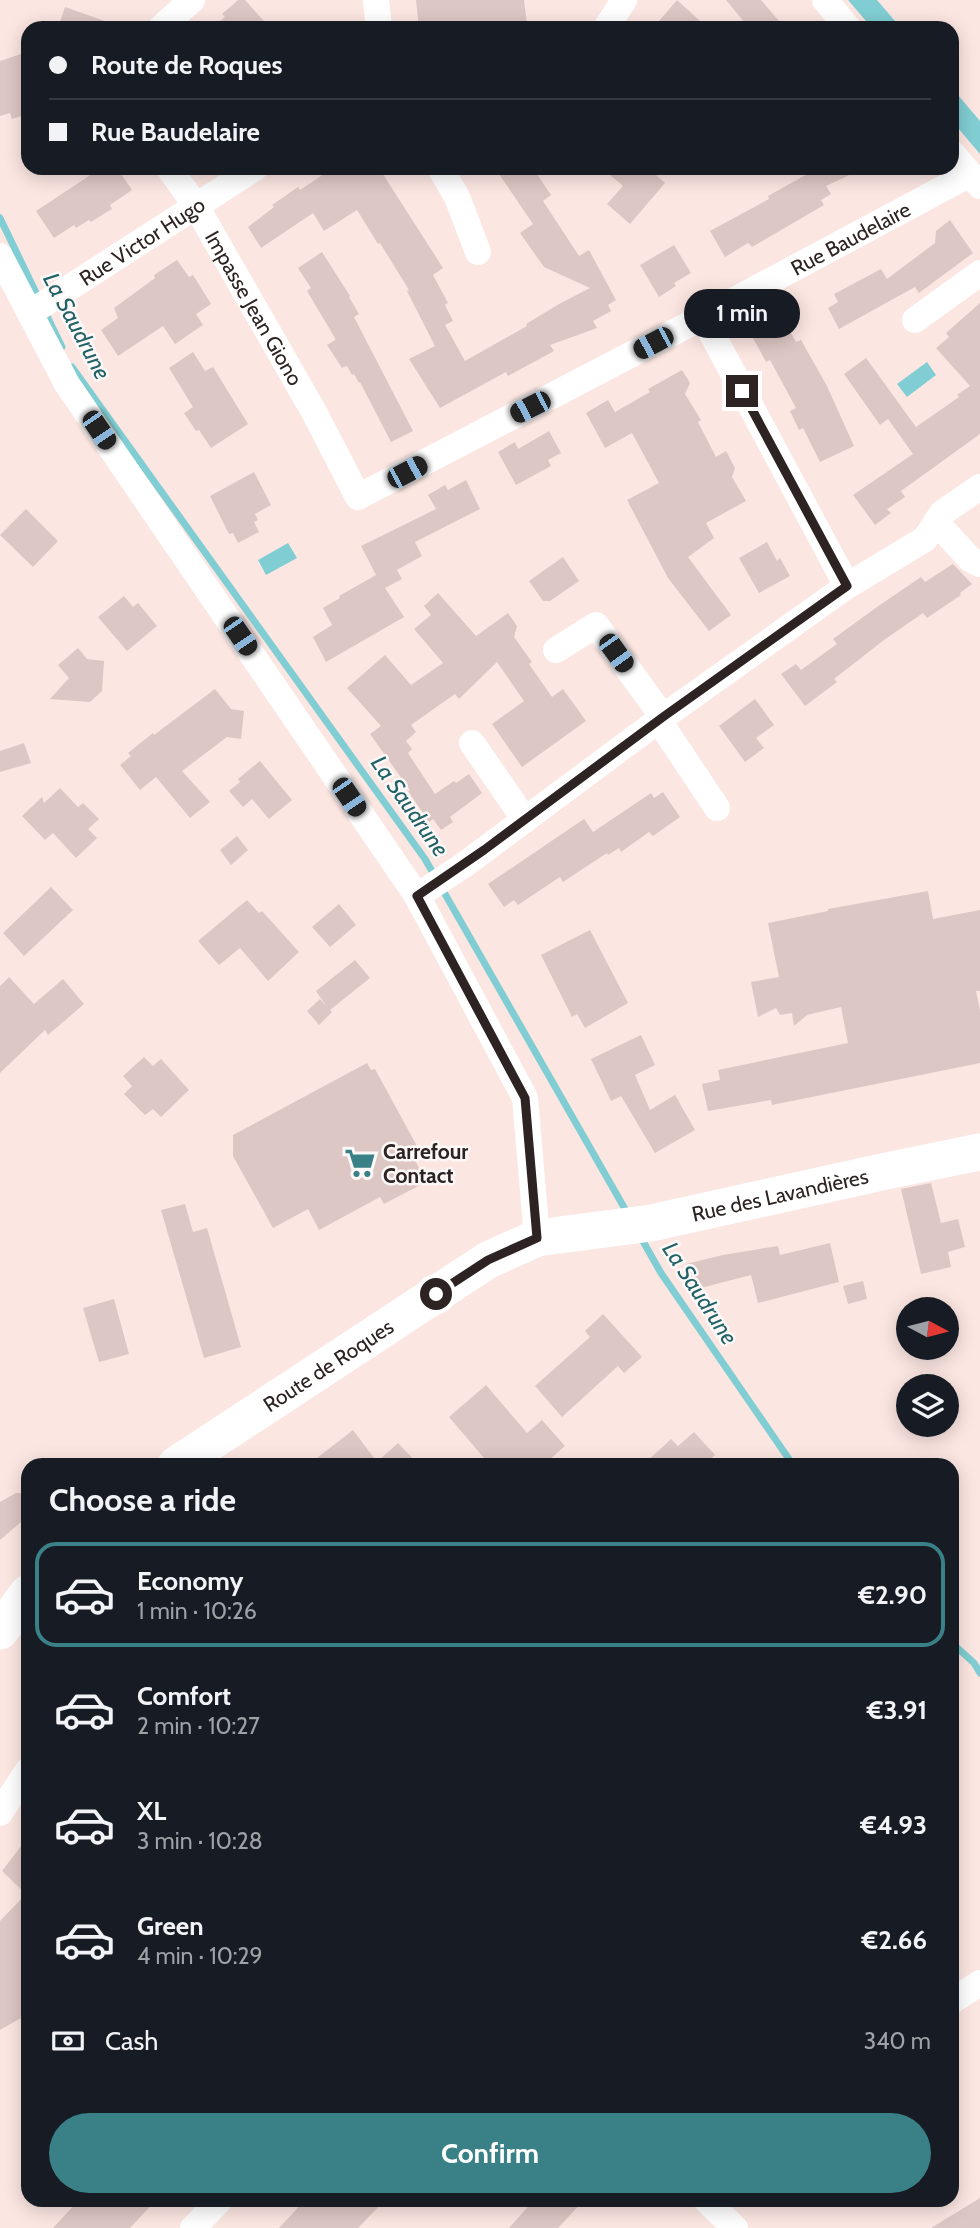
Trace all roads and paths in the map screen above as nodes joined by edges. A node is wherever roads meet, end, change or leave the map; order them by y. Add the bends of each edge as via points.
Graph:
1 (192, 0) edge
2 (376, 0) edge
3 (624, 0) edge
4 (825, 0) edge
5 (169, 21) edge
6 (378, 21) edge
7 (610, 21) edge
8 (842, 21) edge
9 (959, 161) edge
10 (174, 175) edge
11 (244, 175) edge
12 (444, 175) edge
13 (975, 180) edge
14 (196, 206) junction
15 (478, 252) dead end
16 (0, 256) edge
17 (980, 272) edge
18 (30, 313) junction
19 (703, 317) junction
20 (915, 320) dead end
21 (314, 412) joint
22 (980, 487) edge
23 (931, 531) junction
24 (980, 564) edge
25 (847, 586) junction
26 (556, 650) dead end
27 (661, 719) junction
28 (472, 743) dead end
29 (717, 808) dead end
30 (525, 820) junction
31 (417, 896) junction
32 (980, 1152) edge
33 (537, 1238) junction
34 (185, 1458) edge
35 (21, 1602) edge
36 (0, 1631) edge
37 (21, 1780) edge
38 (0, 1812) edge
39 (980, 1983) edge
40 (959, 1996) edge
41 (213, 2207) edge
42 (713, 2207) edge
43 (193, 2228) edge
44 (735, 2228) edge

1 - 5 street
2 - 6 street
3 - 7 street
4 - 8 street
9 - 13 street
10 - 14 street, Impasse Jean Giono
11 - 14 street, Rue Victor Hugo
12 - 15 street
13 - 19 street, Rue Baudelaire
14 - 18 street, Rue Victor Hugo
14 - 21 street, Impasse Jean Giono
16 - 18 street
17 - 20 street
18 - 31 street via 67,384
19 - 21 street, Rue Baudelaire via 358,498
19 - 25 street
22 - 23 street via 942,513
23 - 24 street
23 - 25 street
25 - 27 street
26 - 27 street via 596,625
27 - 29 street
27 - 30 street
28 - 30 street
30 - 31 street
31 - 33 street via 525,1098
32 - 33 street, Rue des Lavandières via 661,1221
33 - 34 street, Route de Roques via 488,1260
35 - 36 street
37 - 38 street
39 - 40 street
41 - 43 street
42 - 44 street

